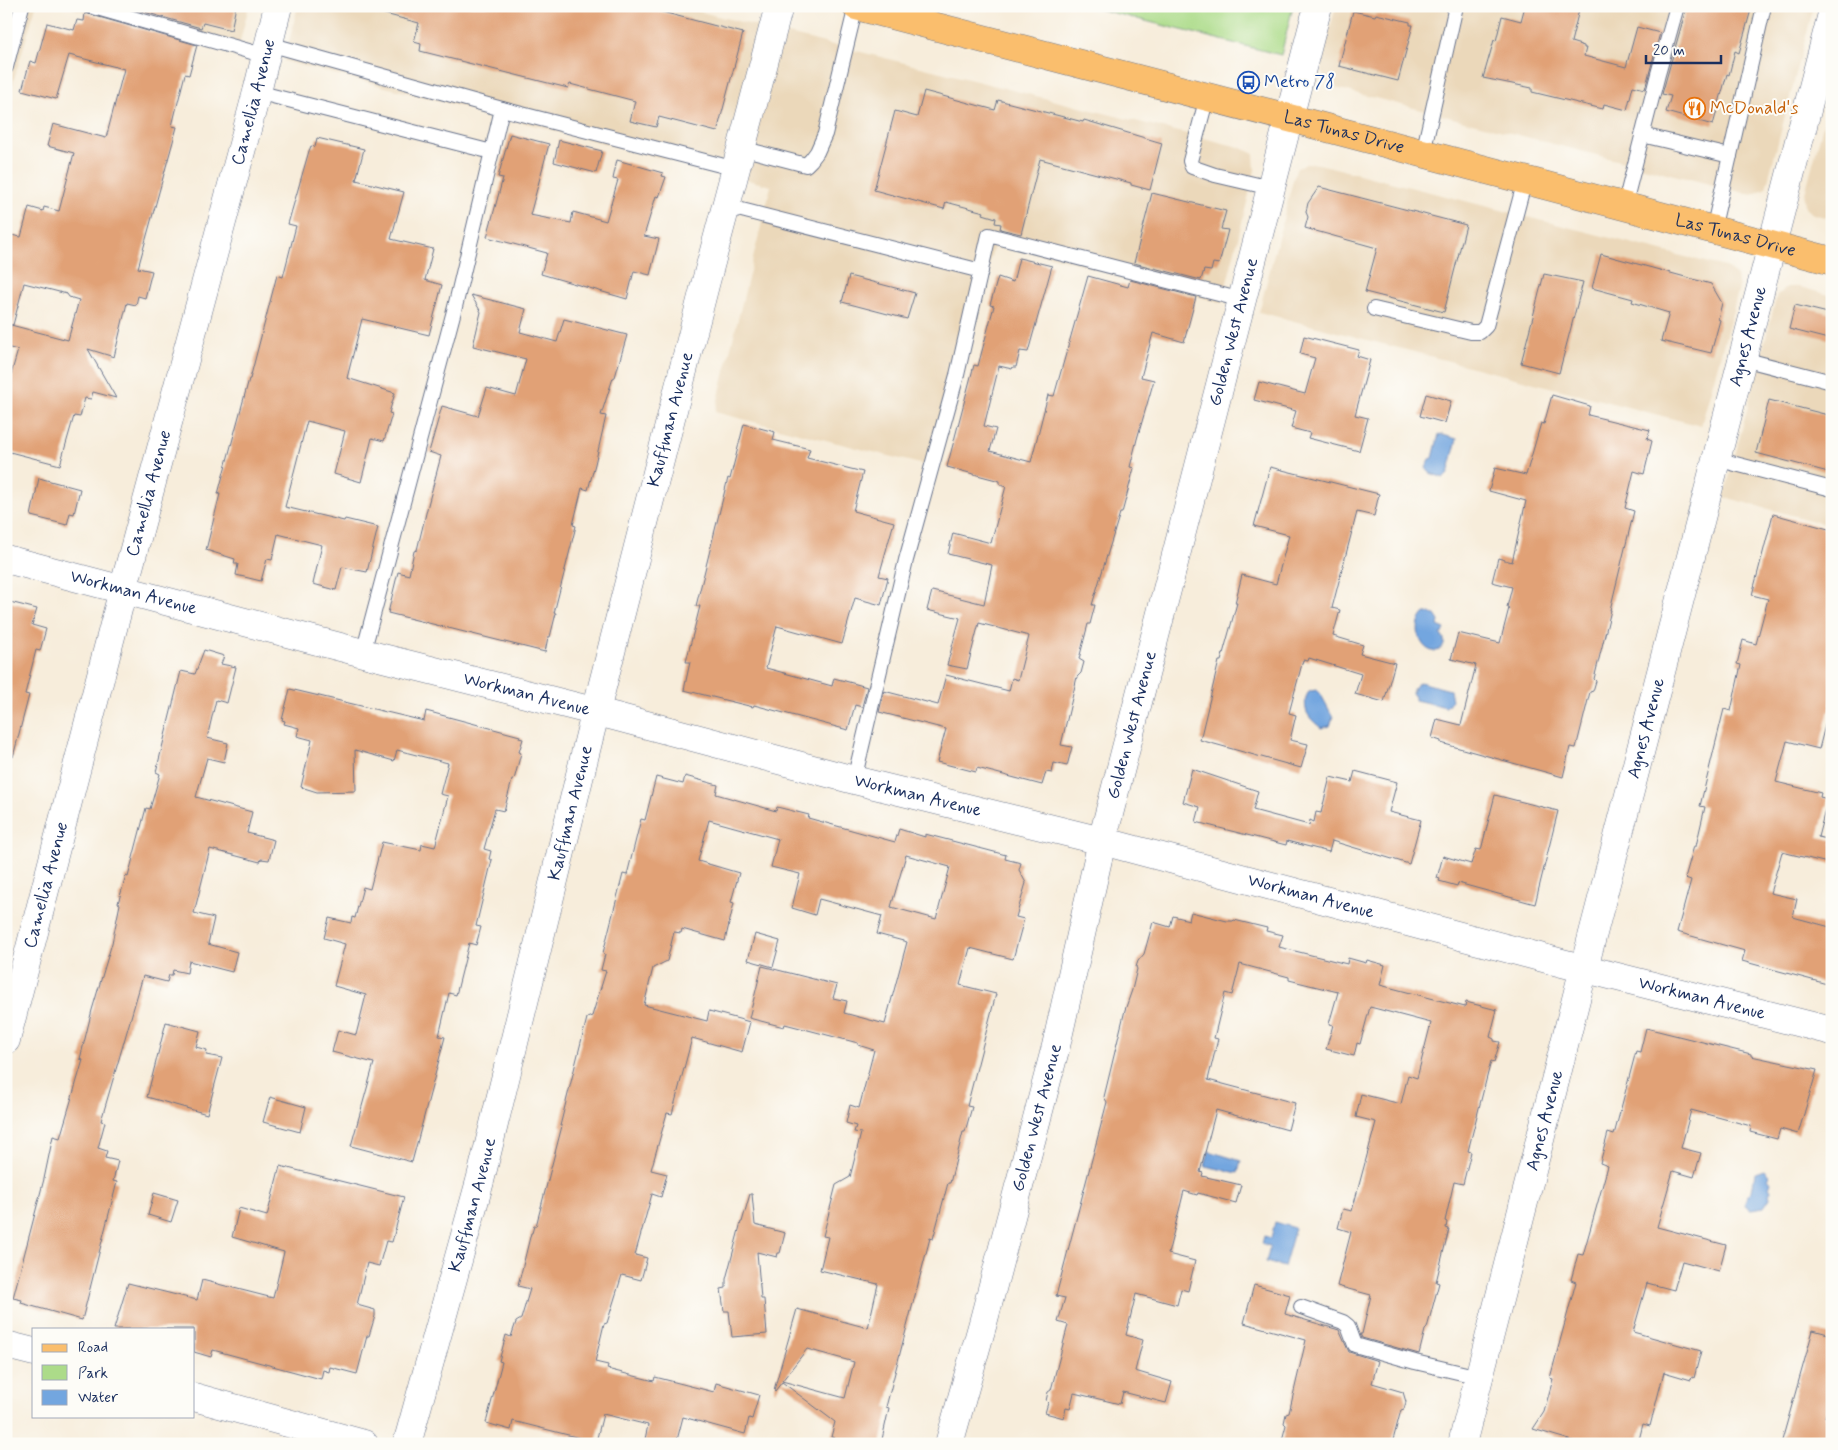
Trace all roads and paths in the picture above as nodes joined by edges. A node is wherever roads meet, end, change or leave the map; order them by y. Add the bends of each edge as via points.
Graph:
1 (22, 6) edge
2 (90, 6) edge
3 (278, 6) edge
4 (779, 6) edge
5 (856, 6) edge
6 (1318, 6) edge
7 (1456, 6) edge
8 (1677, 6) edge
9 (1764, 6) edge
10 (1832, 14) edge
11 (12, 24) edge
12 (267, 50) junction
13 (6, 67) edge
14 (256, 92) junction
15 (1207, 97) junction
16 (502, 108) junction
17 (1289, 118) junction
18 (1642, 135) junction
19 (492, 152) junction
20 (1423, 153) junction
21 (1730, 156) junction
22 (739, 158) junction
23 (1525, 180) junction
24 (1271, 188) junction
25 (726, 206) junction
26 (1624, 207) junction
27 (1713, 230) junction
28 (1772, 245) junction
29 (1832, 260) edge
30 (980, 271) junction
31 (1242, 300) junction
32 (1374, 309) dead end
33 (1743, 359) junction
34 (1832, 382) edge
35 (1716, 459) junction
36 (1832, 489) edge
37 (6, 559) edge
38 (122, 590) junction
39 (363, 653) junction
40 (596, 712) junction
41 (854, 780) junction
42 (1102, 841) junction
43 (1584, 968) junction
44 (1832, 1031) edge
45 (6, 1040) edge
46 (1301, 1307) dead end
47 (6, 1344) edge
48 (32, 1351) edge
49 (1479, 1377) junction
50 (195, 1396) edge
51 (364, 1444) edge
52 (407, 1444) edge
53 (949, 1444) edge
54 (1462, 1444) edge

1 - 11 lane
2 - 12 lane
3 - 12 street, Camellia Avenue
4 - 22 street, Kauffman Avenue
5 - 15 main road, Las Tunas Drive
5 - 22 lane via 825,134 811,160 806,165
6 - 17 street, Golden West Avenue
7 - 20 lane
8 - 18 lane
9 - 21 lane
10 - 28 street, Agnes Avenue
11 - 13 lane
12 - 14 street, Camellia Avenue
12 - 16 lane
14 - 19 lane
14 - 38 street, Camellia Avenue
15 - 17 main road, Las Tunas Drive
15 - 24 lane via 1190,161 1192,166
16 - 19 lane
16 - 22 lane
17 - 20 main road, Las Tunas Drive
17 - 24 street, Golden West Avenue
18 - 21 lane
18 - 26 lane
19 - 39 lane via 455,306
20 - 23 main road, Las Tunas Drive
21 - 27 lane
22 - 25 street, Kauffman Avenue
23 - 26 main road, Las Tunas Drive
23 - 32 lane via 1486,326 1480,332
24 - 31 street, Golden West Avenue
25 - 30 lane
25 - 40 street, Kauffman Avenue
26 - 27 main road, Las Tunas Drive
27 - 28 main road, Las Tunas Drive
28 - 29 main road, Las Tunas Drive
28 - 33 street, Agnes Avenue
30 - 31 lane via 989,235
30 - 41 lane via 957,375 906,560
31 - 42 street, Golden West Avenue
33 - 34 lane
33 - 35 street, Agnes Avenue
35 - 36 lane
35 - 43 street, Agnes Avenue
37 - 38 street, Workman Avenue
38 - 39 street, Workman Avenue
38 - 45 street, Camellia Avenue
39 - 40 street, Workman Avenue
40 - 41 street, Workman Avenue
40 - 52 street, Kauffman Avenue via 480,1181
41 - 42 street, Workman Avenue
42 - 43 street, Workman Avenue
42 - 53 street, Golden West Avenue via 1056,1046
43 - 44 street, Workman Avenue
43 - 49 street, Agnes Avenue
46 - 49 lane via 1343,1322 1355,1344
47 - 48 street
49 - 54 street, Agnes Avenue
50 - 51 street

